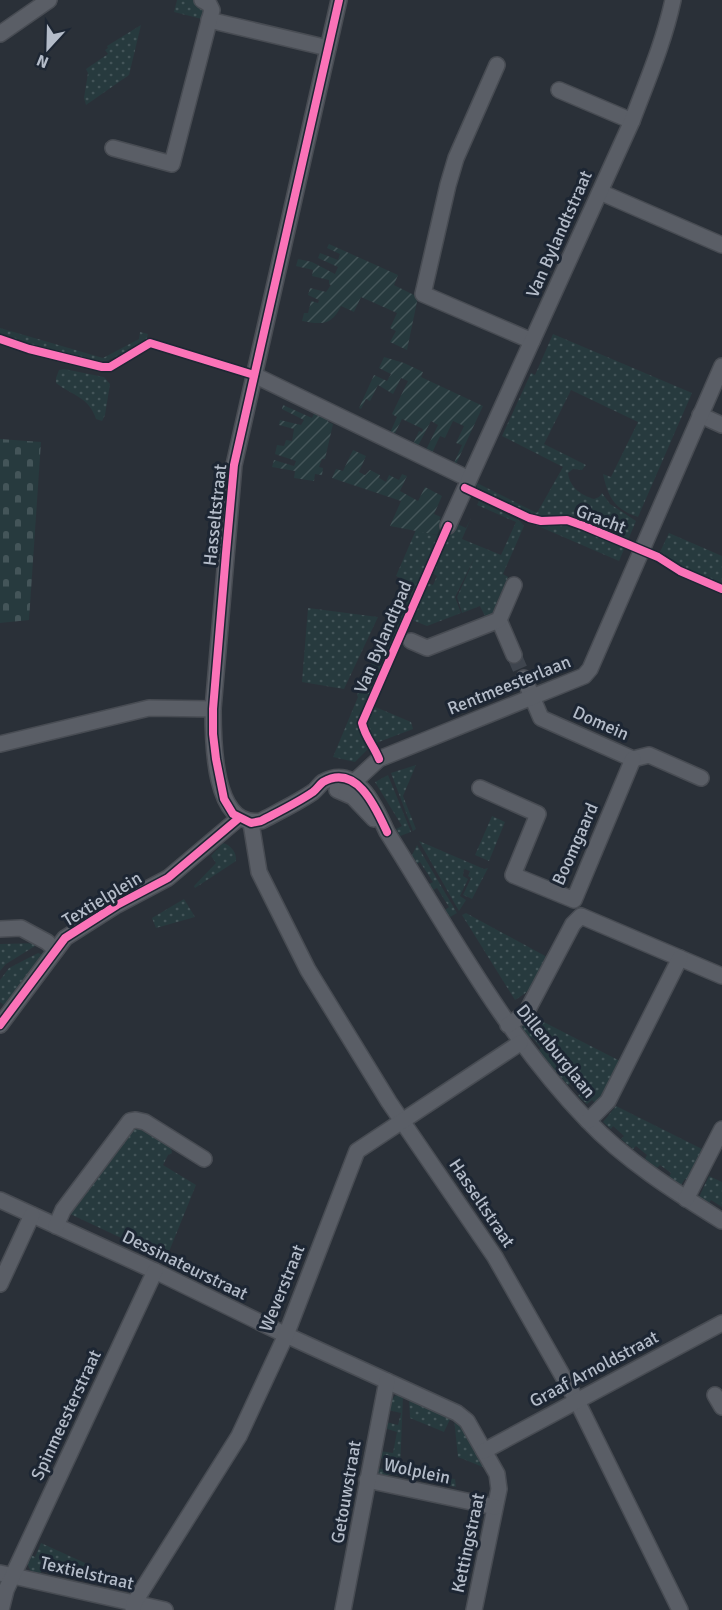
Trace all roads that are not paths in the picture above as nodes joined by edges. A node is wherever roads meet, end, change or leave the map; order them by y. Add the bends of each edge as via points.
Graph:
1 (49, 0) edge
2 (202, 0) edge
3 (339, 0) edge
4 (673, 0) edge
5 (209, 20) junction
6 (0, 34) edge
7 (328, 48) junction
8 (496, 65) dead end
9 (559, 90) dead end
10 (632, 121) junction
11 (113, 148) dead end
12 (600, 192) junction
13 (722, 245) edge
14 (532, 341) junction
15 (722, 366) edge
16 (254, 375) junction
17 (700, 415) junction
18 (722, 425) edge
19 (469, 479) junction
20 (448, 526) dead end
21 (514, 585) dead end
22 (499, 620) junction
23 (411, 641) dead end
24 (514, 655) tunnel mouth
25 (524, 678) tunnel mouth
26 (532, 696) junction
27 (213, 709) junction
28 (0, 744) edge
29 (633, 759) junction
30 (701, 778) dead end
31 (350, 787) junction
32 (480, 788) dead end
33 (244, 820) junction
34 (0, 929) edge
35 (56, 950) junction
36 (680, 958) junction
37 (722, 976) edge
38 (0, 1025) edge
39 (508, 1025) junction
40 (520, 1042) junction
41 (402, 1120) junction
42 (588, 1121) junction
43 (722, 1129) edge
44 (204, 1159) dead end
45 (686, 1198) junction
46 (0, 1200) edge
47 (32, 1215) junction
48 (722, 1221) edge
49 (56, 1226) junction
50 (155, 1271) junction
51 (0, 1284) edge
52 (722, 1323) edge
53 (286, 1335) junction
54 (387, 1381) junction
55 (578, 1401) junction
56 (484, 1451) junction
57 (367, 1480) junction
58 (495, 1507) junction
59 (6, 1575) edge
60 (134, 1607) edge
61 (1, 1610) edge
62 (165, 1610) edge
63 (343, 1610) edge
64 (474, 1610) edge
65 (680, 1610) edge

1 - 6 street
2 - 5 street via 212,10
3 - 7 street, Hasseltstraat
4 - 10 street, Van Bylandtstraat
5 - 7 street
5 - 11 street via 172,164
7 - 16 street, Hasseltstraat
8 - 14 street via 451,176 423,294
9 - 10 street
10 - 12 street, Van Bylandtstraat
12 - 13 street
12 - 14 street, Van Bylandtstraat
14 - 19 street, Van Bylandtstraat
15 - 17 street, Rentmeesterlaan
16 - 19 street
16 - 27 street, Hasseltstraat via 234,465
17 - 18 street
17 - 26 street, Rentmeesterlaan via 590,669 578,680
19 - 20 street, Van Bylandtstraat
21 - 22 street
22 - 23 street via 427,648
22 - 24 street
25 - 26 street, Domein
26 - 29 street, Domein via 541,718
26 - 31 street, Rentmeesterlaan via 379,759
27 - 28 street via 149,708
27 - 33 street, Hasseltstraat via 215,751 224,799 233,814
29 - 30 street, Domein via 649,755
29 - 32 street, Boomgaard via 574,900 513,875 538,814
31 - 33 street, Textielplein via 346,778 337,778 322,783 261,821
31 - 39 street, Dillenburglaan via 360,786 376,808 387,832
33 - 35 street, Textielplein via 168,878 65,938
33 - 41 street, Hasseltstraat via 259,872 308,970
34 - 35 street, Textielplein via 21,928
35 - 38 street, Textielplein
36 - 37 street
36 - 39 street via 581,916 573,924 526,1013
36 - 42 street via 608,1101
39 - 40 street, Dillenburglaan
40 - 41 street, Weverstraat
40 - 42 street, Dillenburglaan
41 - 53 street, Weverstraat via 357,1151
41 - 55 street, Hasseltstraat via 495,1257
42 - 45 street, Dillenburglaan
43 - 45 street
44 - 49 street via 145,1122 130,1121 63,1210
45 - 48 street, Dillenburglaan
46 - 47 street, Dessinateurstraat
47 - 49 street, Dessinateurstraat
47 - 51 street
49 - 50 street, Dessinateurstraat
50 - 53 street, Dessinateurstraat
50 - 59 street, Spinmeesterstraat
52 - 55 street, Graaf Arnoldstraat
53 - 54 street, Dessinateurstraat
53 - 60 street, Weverstraat via 239,1436
54 - 56 street via 457,1413 467,1421
54 - 57 street, Getouwstraat
55 - 56 street, Graaf Arnoldstraat
55 - 65 street, Hasseltstraat
56 - 58 street, Kettingstraat via 497,1474
57 - 58 street, Wolplein
57 - 63 street, Getouwstraat
58 - 64 street, Kettingstraat
59 - 60 street, Textielstraat
59 - 61 street, Spinmeesterstraat
60 - 62 street, Textielstraat

